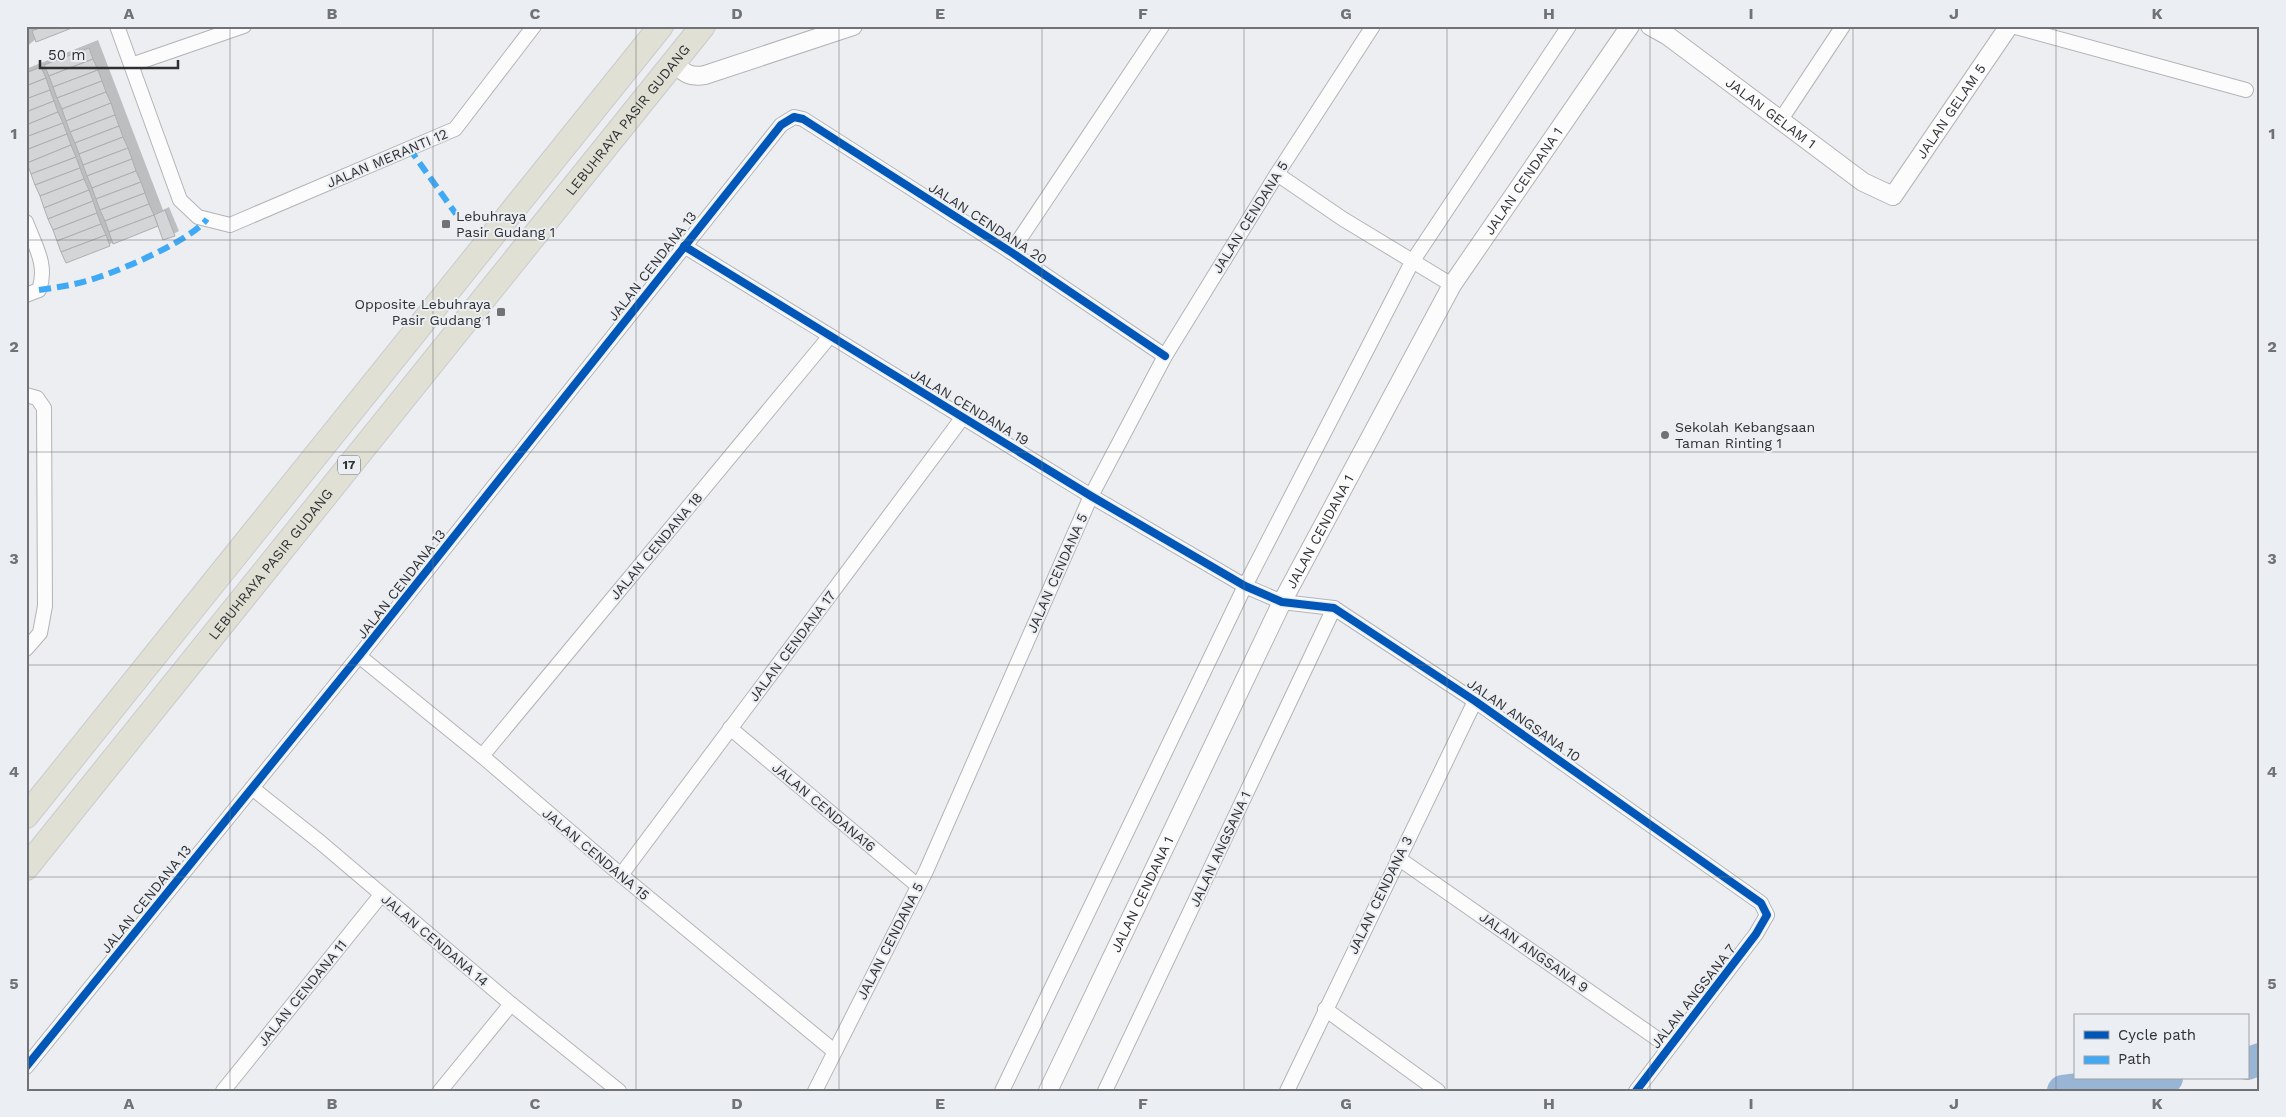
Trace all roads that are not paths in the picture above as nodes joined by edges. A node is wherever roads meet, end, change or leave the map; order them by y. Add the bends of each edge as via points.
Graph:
1 (117, 26) edge
2 (244, 26) edge
3 (534, 26) edge
4 (661, 26) edge
5 (703, 26) edge
6 (853, 26) edge
7 (1162, 26) edge
8 (1373, 26) edge
9 (1569, 26) edge
10 (1630, 26) edge
11 (1650, 26) edge
12 (1843, 26) edge
13 (2010, 26) edge
14 (1671, 31) edge
15 (674, 63) junction
16 (131, 65) junction
17 (2246, 90) dead end
18 (794, 117) joint
19 (1780, 121) junction
20 (1277, 174) junction
21 (1894, 196) joint
22 (26, 222) edge
23 (684, 246) junction
24 (1011, 252) junction
25 (1412, 262) junction
26 (1452, 285) junction
27 (26, 295) edge
28 (830, 336) junction
29 (1165, 356) junction
30 (26, 395) edge
31 (963, 417) junction
32 (1091, 496) junction
33 (1245, 586) junction
34 (1282, 602) junction
35 (1334, 608) junction
36 (26, 649) edge
37 (359, 656) junction
38 (1475, 701) junction
39 (730, 728) junction
40 (482, 756) junction
41 (252, 788) junction
42 (26, 816) edge
43 (1398, 858) junction
44 (26, 868) edge
45 (621, 876) junction
46 (918, 886) junction
47 (382, 895) junction
48 (1767, 915) joint
49 (511, 1004) junction
50 (1325, 1009) junction
51 (1669, 1046) junction
52 (834, 1051) junction
53 (26, 1067) edge
54 (223, 1091) edge
55 (440, 1091) edge
56 (618, 1091) edge
57 (815, 1091) edge
58 (1002, 1091) edge
59 (1048, 1091) edge
60 (1106, 1091) edge
61 (1287, 1091) edge
62 (1438, 1091) edge
63 (1636, 1091) edge

1 - 16 street
2 - 16 street
3 - 16 street, JALAN MERANTI 12 via 455,129 230,225 198,217 180,200
4 - 42 highway, 17
5 - 15 highway, LEBUHRAYA PASIR GUDANG / 17
6 - 15 street via 705,76 686,74
7 - 24 street
8 - 20 street, JALAN CENDANA 5
9 - 25 street
10 - 26 street, JALAN CENDANA 1
11 - 14 street, JALAN GELAM 1
12 - 19 street
13 - 17 street
13 - 21 street, JALAN GELAM 5
14 - 19 street, JALAN GELAM 1
15 - 44 highway, LEBUHRAYA PASIR GUDANG / 17
18 - 23 street, JALAN CENDANA 13 via 781,125
18 - 24 street, JALAN CENDANA 20 via 803,119
19 - 21 street, JALAN GELAM 1 via 1863,182
20 - 25 street
20 - 29 street, JALAN CENDANA 5
22 - 27 street via 44,268 39,290
23 - 28 street, JALAN CENDANA 19
23 - 37 street, JALAN CENDANA 13
24 - 29 street, JALAN CENDANA 20
25 - 26 street
25 - 33 street
26 - 34 street, JALAN CENDANA 1
28 - 31 street, JALAN CENDANA 19
28 - 40 street, JALAN CENDANA 18
29 - 32 street, JALAN CENDANA 5
30 - 36 street via 36,398 44,408 46,606 40,633
31 - 32 street, JALAN CENDANA 19
31 - 39 street, JALAN CENDANA 17
32 - 33 street, JALAN CENDANA 19
32 - 46 street, JALAN CENDANA 5
33 - 34 street, JALAN ANGSANA 10
33 - 58 street
34 - 35 street, JALAN ANGSANA 10
34 - 59 street, JALAN CENDANA 1
35 - 38 street, JALAN ANGSANA 10
35 - 60 street, JALAN ANGSANA 1
37 - 40 street, JALAN CENDANA 15
37 - 41 street, JALAN CENDANA 13
38 - 43 street, JALAN CENDANA 3
38 - 48 street, JALAN ANGSANA 10 via 1761,903
39 - 45 street, JALAN CENDANA 17
39 - 46 street, JALAN CENDANA16
40 - 45 street, JALAN CENDANA 15
41 - 47 street, JALAN CENDANA 14
41 - 53 street, JALAN CENDANA 13
43 - 50 street, JALAN CENDANA 3
43 - 51 street, JALAN ANGSANA 9
45 - 52 street, JALAN CENDANA 15
46 - 52 street, JALAN CENDANA 5
47 - 49 street, JALAN CENDANA 14
47 - 54 street, JALAN CENDANA 11
48 - 51 street, JALAN ANGSANA 7 via 1756,934
49 - 55 street
49 - 56 street, JALAN CENDANA 14
50 - 61 street, JALAN CENDANA 3
50 - 62 street
51 - 63 street, JALAN ANGSANA 7
52 - 57 street, JALAN CENDANA 5

